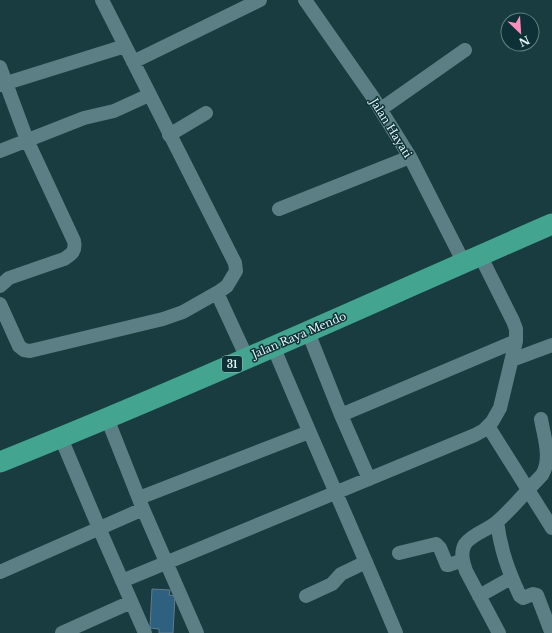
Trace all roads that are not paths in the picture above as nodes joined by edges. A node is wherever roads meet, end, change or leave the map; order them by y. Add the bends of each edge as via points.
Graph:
1 (102, 0) edge
2 (260, 0) edge
3 (305, 0) edge
4 (125, 46) junction
5 (465, 50) dead end
6 (133, 62) junction
7 (0, 67) edge
8 (2, 84) edge
9 (149, 95) junction
10 (381, 110) junction
11 (206, 113) dead end
12 (169, 135) junction
13 (27, 140) junction
14 (0, 151) edge
15 (410, 157) junction
16 (279, 209) dead end
17 (552, 224) edge
18 (472, 259) junction
19 (0, 286) edge
20 (217, 293) junction
21 (0, 304) edge
22 (308, 332) junction
23 (516, 341) junction
24 (552, 345) edge
25 (273, 346) junction
26 (247, 358) junction
27 (512, 360) junction
28 (341, 415) junction
29 (107, 418) junction
30 (541, 419) dead end
31 (488, 426) junction
32 (309, 432) junction
33 (61, 438) junction
34 (0, 462) edge
35 (369, 479) junction
36 (528, 490) junction
37 (336, 492) junction
38 (141, 504) junction
39 (497, 522) junction
40 (99, 528) junction
41 (552, 528) edge
42 (399, 554) dead end
43 (463, 560) junction
44 (167, 562) junction
45 (366, 562) junction
46 (0, 572) edge
47 (511, 578) junction
48 (122, 581) junction
49 (306, 596) dead end
50 (479, 596) junction
51 (131, 602) junction
52 (548, 630) edge
53 (62, 633) edge
54 (144, 633) edge
55 (197, 633) edge
56 (396, 633) edge
57 (499, 633) edge

1 - 4 street
2 - 6 street
3 - 10 street, Jalan Hayati
4 - 6 street
4 - 8 street
5 - 10 street
6 - 9 street
7 - 8 street
8 - 13 street
9 - 12 street
9 - 13 street via 114,111 84,118
10 - 15 street, Jalan Hayati
11 - 12 street
12 - 20 street via 235,263 236,271 232,280
13 - 14 street
13 - 19 street via 75,248 72,255 9,278
15 - 16 street
15 - 18 street, Jalan Hayati
17 - 18 highway, Jalan Raya Mendo / 31
18 - 22 highway, Jalan Raya Mendo / 31
18 - 23 street, Jalan Hayati via 513,321
20 - 21 street via 173,316 30,351 19,346
20 - 26 street
22 - 25 highway, Jalan Raya Mendo / 31
22 - 28 street
23 - 27 street
23 - 28 street
24 - 27 street
25 - 26 highway, Jalan Raya Mendo / 31
25 - 32 street
26 - 29 highway, Jalan Raya Mendo / 31
27 - 31 street via 500,408
28 - 35 street
29 - 33 highway, Jalan Raya Mendo / 31
29 - 38 street
30 - 36 street via 546,468
31 - 35 street via 475,435
31 - 36 street
32 - 37 street
32 - 38 street
33 - 34 highway, Jalan Raya Mendo / 31
33 - 40 street
35 - 37 street
36 - 39 street
36 - 41 street
37 - 44 street
37 - 45 street
38 - 40 street
38 - 44 street
39 - 43 street via 466,543 462,551
39 - 47 street via 502,552
40 - 46 street
40 - 48 street
42 - 43 street via 436,544 447,565
43 - 50 street
44 - 48 street
44 - 55 street
45 - 49 street via 341,574 328,586
45 - 56 street
47 - 50 street
47 - 52 street via 521,598 536,595
48 - 51 street
50 - 57 street
51 - 53 street
51 - 54 street

